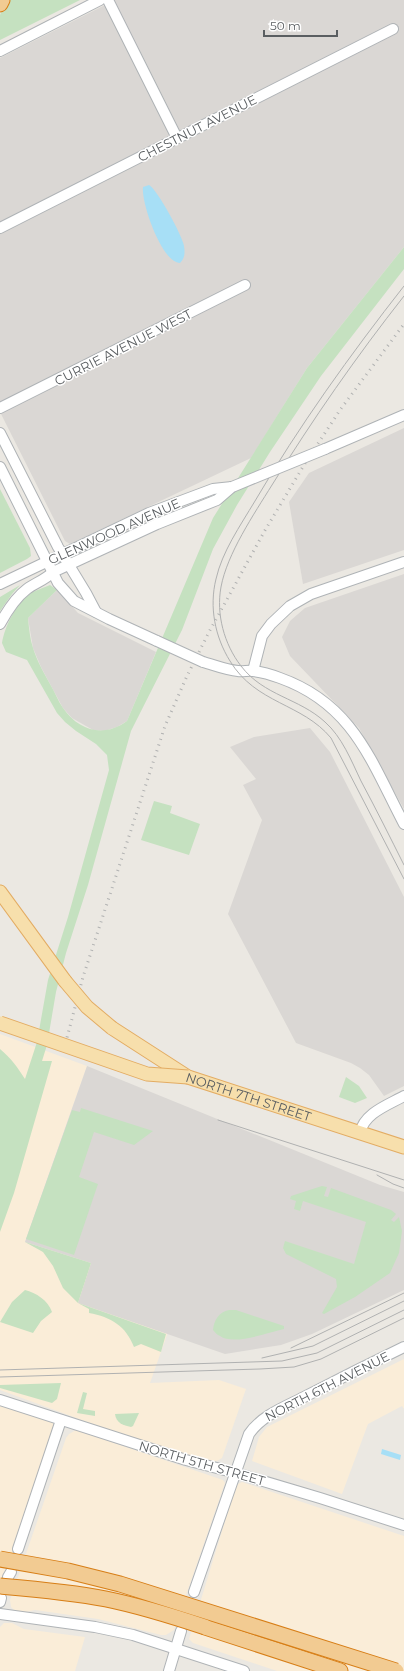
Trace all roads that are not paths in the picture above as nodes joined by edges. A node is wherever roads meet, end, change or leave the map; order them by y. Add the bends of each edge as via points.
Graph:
1 (2, 0) edge
2 (100, 0) edge
3 (108, 0) edge
4 (0, 4) edge
5 (393, 29) dead end
6 (0, 50) edge
7 (178, 138) junction
8 (0, 228) edge
9 (245, 285) dead end
10 (0, 408) edge
11 (404, 416) edge
12 (0, 433) edge
13 (0, 467) edge
14 (232, 487) junction
15 (62, 553) junction
16 (47, 561) junction
17 (404, 562) edge
18 (68, 565) junction
19 (53, 572) junction
20 (0, 584) edge
21 (96, 612) junction
22 (0, 624) edge
23 (253, 671) junction
24 (404, 824) edge
25 (0, 892) edge
26 (0, 1023) edge
27 (188, 1077) junction
28 (404, 1096) edge
29 (360, 1133) junction
30 (404, 1147) edge
31 (404, 1347) edge
32 (0, 1400) edge
33 (61, 1420) junction
34 (236, 1473) junction
35 (404, 1525) edge
36 (18, 1549) dead end
37 (0, 1559) edge
38 (50, 1568) junction
39 (3, 1583) edge
40 (194, 1592) dead end
41 (0, 1614) edge
42 (181, 1631) dead end
43 (176, 1648) junction
44 (169, 1671) edge
45 (244, 1671) edge
46 (340, 1671) edge
47 (396, 1671) edge

1 - 4 highway
2 - 6 street
3 - 7 street
5 - 7 street, CHESTNUT AVENUE
7 - 8 street, CHESTNUT AVENUE
9 - 10 street, CURRIE AVENUE WEST
11 - 14 street, GLENWOOD AVENUE, bridge
12 - 15 street
13 - 16 street
14 - 15 street, GLENWOOD AVENUE via 213,489 149,513
14 - 18 street, GLENWOOD AVENUE via 217,500
15 - 16 street, GLENWOOD AVENUE
15 - 18 street
16 - 19 street
16 - 20 street, GLENWOOD AVENUE
17 - 23 street via 311,594 290,606 262,636
18 - 19 street, GLENWOOD AVENUE
18 - 21 street
19 - 21 street via 58,583 74,601
19 - 22 street, GLENWOOD AVENUE via 26,590 8,608
21 - 23 street, bridge via 203,662 226,669
23 - 24 street via 292,684 337,712 365,748
25 - 27 main road, bridge via 87,1008 112,1028
26 - 27 main road, NORTH 7TH STREET, bridge via 147,1074
27 - 29 main road, NORTH 7TH STREET
28 - 29 street via 373,1114
29 - 30 main road, NORTH 7TH STREET
31 - 34 street, NORTH 6TH AVENUE via 263,1419 249,1434
32 - 33 street, NORTH 5TH STREET
33 - 34 street, NORTH 5TH STREET via 186,1460
33 - 36 street
34 - 35 street, NORTH 5TH STREET
34 - 40 street, NORTH 6TH AVENUE
37 - 38 highway, bridge
38 - 39 highway, bridge
38 - 47 highway, bridge via 92,1576 133,1588
39 - 46 highway, bridge via 83,1595 156,1611
41 - 43 street via 95,1627
42 - 43 street
43 - 44 street
43 - 45 street

